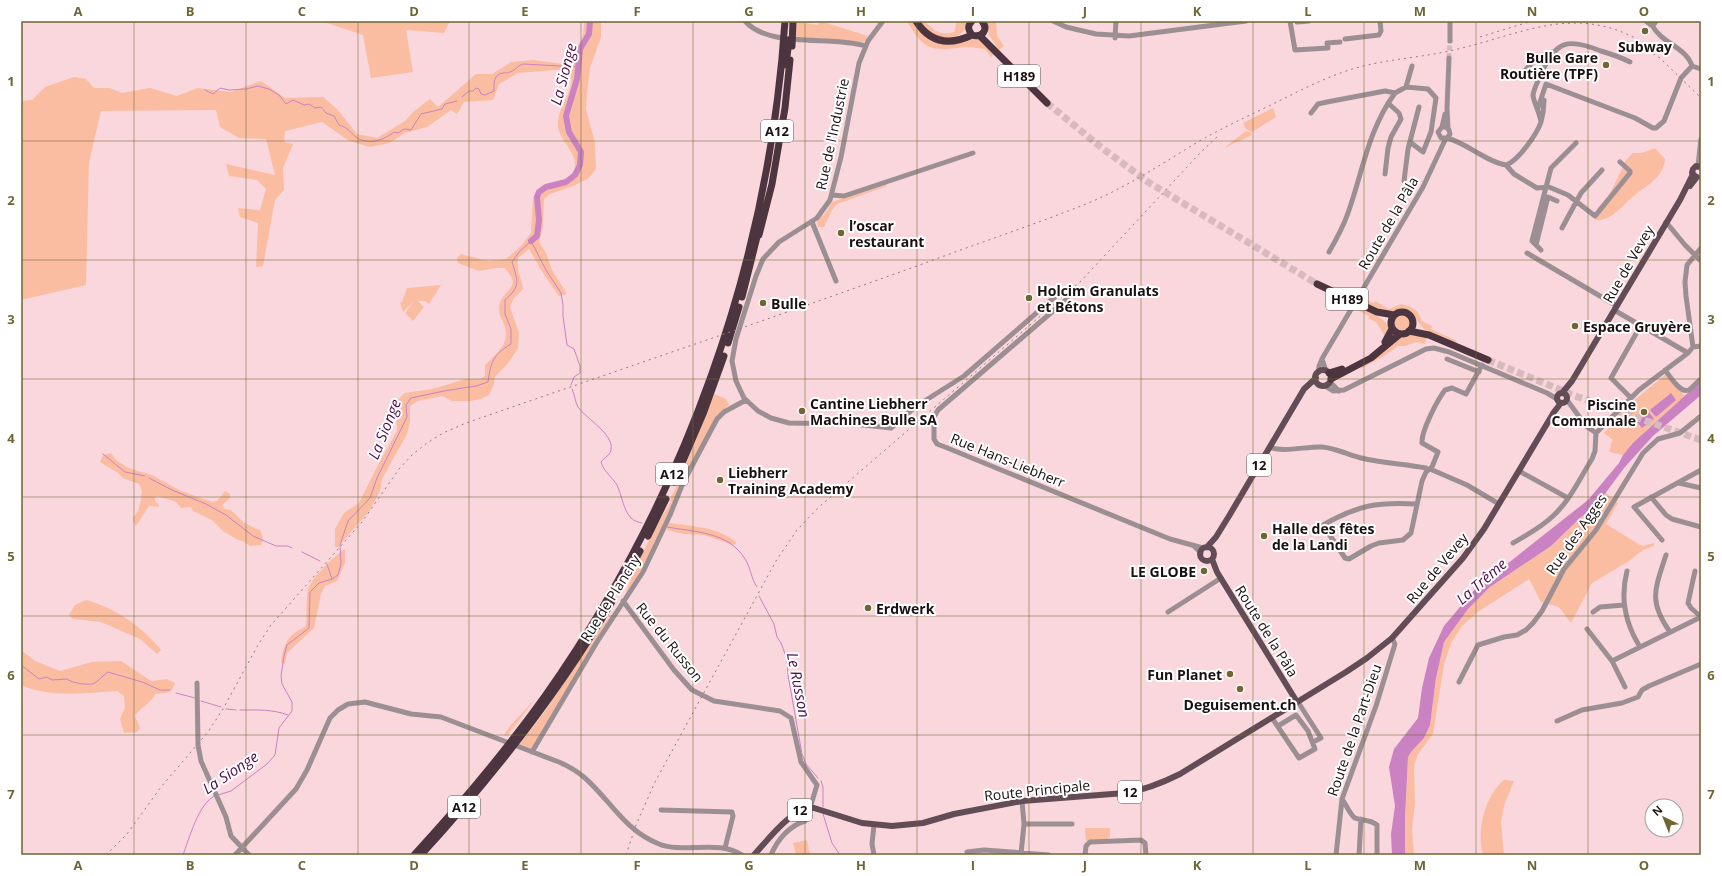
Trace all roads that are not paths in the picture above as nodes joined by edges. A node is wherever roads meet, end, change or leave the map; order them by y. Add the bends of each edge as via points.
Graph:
1 (745, 21) edge
2 (785, 21) edge
3 (790, 21) edge
4 (793, 21) edge
5 (883, 21) edge
6 (916, 21) edge
7 (982, 21) edge
8 (1052, 21) edge
9 (1116, 21) edge
10 (1246, 21) edge
11 (1290, 21) edge
12 (1309, 21) edge
13 (1380, 21) edge
14 (1646, 21) edge
15 (1296, 22) dead end
16 (1451, 22) edge
17 (1208, 23) edge
18 (1654, 23) edge
19 (974, 28) edge
20 (1115, 37) junction
21 (1345, 39) dead end
22 (1450, 41) tunnel mouth
23 (1340, 42) dead end
24 (866, 46) junction
25 (1553, 52) junction
26 (1607, 53) dead end
27 (1449, 58) tunnel mouth
28 (1412, 66) dead end
29 (1692, 66) junction
30 (1701, 69) edge
31 (1514, 78) dead end
32 (1406, 87) junction
33 (1395, 93) junction
34 (1543, 95) junction
35 (1047, 103) tunnel mouth
36 (1388, 103) junction
37 (1419, 107) dead end
38 (1447, 108) junction
39 (1538, 108) junction
40 (1311, 113) dead end
41 (1541, 122) junction
42 (1441, 127) junction
43 (1431, 130) junction
44 (1449, 130) junction
45 (1439, 135) junction
46 (1446, 138) junction
47 (1701, 139) edge
48 (1410, 142) junction
49 (1576, 142) dead end
50 (1466, 145) junction
51 (972, 153) dead end
52 (1436, 161) junction
53 (1620, 162) dead end
54 (1506, 165) junction
55 (1700, 166) edge
56 (1602, 170) dead end
57 (1385, 174) dead end
58 (1697, 176) edge
59 (1404, 181) dead end
60 (1546, 187) junction
61 (832, 195) junction
62 (1545, 199) junction
63 (1556, 201) dead end
64 (1576, 201) junction
65 (812, 222) junction
66 (1666, 222) junction
67 (1562, 228) dead end
68 (757, 240) junction
69 (1701, 248) edge
70 (1541, 250) dead end
71 (1329, 252) dead end
72 (1527, 253) dead end
73 (1694, 254) junction
74 (1701, 261) edge
75 (836, 281) dead end
76 (1317, 284) tunnel mouth
77 (1057, 295) dead end
78 (1067, 299) dead end
79 (1616, 308) junction
80 (1377, 312) junction
81 (1394, 315) junction
82 (1413, 324) junction
83 (1641, 325) junction
84 (1392, 326) junction
85 (1409, 332) junction
86 (1400, 334) junction
87 (1429, 335) junction
88 (1693, 346) junction
89 (1701, 346) edge
90 (1688, 353) junction
91 (1322, 359) junction
92 (1447, 359) dead end
93 (1488, 360) tunnel mouth
94 (1482, 365) junction
95 (1665, 370) junction
96 (1478, 372) junction
97 (1317, 378) junction
98 (1328, 378) junction
99 (1701, 379) edge
100 (1561, 398) junction
101 (1631, 398) junction
102 (746, 400) junction
103 (1701, 416) edge
104 (1596, 433) junction
105 (1270, 447) junction
106 (1429, 470) junction
107 (1701, 470) edge
108 (1519, 471) junction
109 (1679, 482) junction
110 (1701, 488) edge
111 (1651, 497) junction
112 (1568, 498) junction
113 (1416, 504) junction
114 (1499, 504) junction
115 (1701, 527) edge
116 (1662, 540) dead end
117 (1513, 544) dead end
118 (1206, 549) junction
119 (1666, 555) dead end
120 (1209, 559) junction
121 (1627, 571) dead end
122 (1695, 571) dead end
123 (1221, 578) junction
124 (623, 601) junction
125 (1624, 605) junction
126 (1168, 612) dead end
127 (1593, 612) dead end
128 (1701, 617) edge
129 (1587, 629) dead end
130 (1670, 632) junction
131 (1392, 638) junction
132 (1640, 647) junction
133 (1612, 661) junction
134 (1701, 664) edge
135 (1459, 682) dead end
136 (197, 683) dead end
137 (1625, 686) dead end
138 (1298, 702) junction
139 (1272, 718) junction
140 (1557, 720) dead end
141 (1278, 726) junction
142 (1313, 742) junction
143 (532, 752) junction
144 (1342, 799) junction
145 (1022, 801) junction
146 (810, 808) junction
147 (661, 810) dead end
148 (1361, 819) junction
149 (805, 821) dead end
150 (1024, 824) junction
151 (1072, 824) dead end
152 (874, 825) junction
153 (242, 848) junction
154 (725, 848) junction
155 (968, 852) dead end
156 (1021, 854) edge
157 (234, 855) edge
158 (249, 855) edge
159 (414, 855) edge
160 (421, 855) edge
161 (742, 855) edge
162 (754, 855) edge
163 (771, 855) edge
164 (874, 855) edge
165 (1049, 855) edge
166 (1085, 855) edge
167 (1146, 855) edge
168 (1336, 855) edge
169 (1359, 855) edge
170 (1376, 855) edge

1 - 24 street via 758,32 774,36
2 - 159 highway, A12 via 773,135 750,249 716,365 676,465 626,566 567,664 500,756
3 - 68 highway, A12 via 781,107
4 - 68 highway via 782,123 772,184
5 - 24 street, Rue de l'Industrie
6 - 19 highway via 926,34 947,41 957,39
7 - 19 highway via 986,28
8 - 20 street via 1073,29
9 - 20 street
10 - 17 street
11 - 23 street via 1295,50 1328,48 1327,43
12 - 15 street
13 - 21 street via 1379,35
14 - 18 street via 1649,25
16 - 22 street
17 - 20 street
18 - 29 street via 1656,32 1688,58
19 - 35 highway, H189
24 - 61 street, Rue de l'Industrie via 858,66
25 - 26 street via 1562,46 1575,43
25 - 31 street via 1537,56 1523,73
25 - 39 street via 1534,92 1534,102
27 - 38 street
28 - 32 street
29 - 30 street
29 - 34 street via 1681,78 1664,121 1656,128 1546,84
32 - 33 street
32 - 43 street via 1428,89 1436,98
33 - 36 street
33 - 40 street via 1385,91 1318,104
34 - 39 street
34 - 41 street
36 - 57 street via 1399,113 1401,119 1391,137
36 - 71 street via 1373,131 1348,213
37 - 48 street
38 - 42 street
38 - 44 street
39 - 41 street
41 - 54 street via 1516,160
42 - 43 street
42 - 44 street
42 - 45 street, Route de la Pâla
43 - 45 street
43 - 48 street via 1423,152
44 - 46 street, Route de la Pâla
44 - 50 street
45 - 46 street
45 - 52 street, Route de la Pâla
46 - 50 street
46 - 52 street, Route de la Pâla
47 - 55 street
48 - 59 street
49 - 60 street via 1551,168
50 - 54 street via 1499,164
51 - 61 street via 844,196
52 - 91 street, Route de la Pâla via 1422,190
53 - 64 street via 1630,170 1630,173 1597,215 1593,216
54 - 60 street via 1514,174 1537,188
55 - 58 main road, Rue de Vevey via 1693,169
56 - 64 street
58 - 66 main road, Rue de Vevey
60 - 62 street
60 - 64 street via 1568,195
61 - 65 street, Rue de l'Industrie via 824,210
62 - 63 street via 1548,197
62 - 70 street via 1532,241
64 - 67 street
65 - 75 street
65 - 102 street, Rue de l'Industrie via 774,246 757,271 732,356 735,379
66 - 73 street
66 - 79 main road, Rue de Vevey
68 - 160 highway, A12 via 734,324 705,408 670,490 631,568 582,651 539,713 492,774
69 - 73 street
72 - 79 street
73 - 74 street
73 - 88 street via 1687,265 1686,282
76 - 80 highway, H189
77 - 102 street via 964,376 915,407 891,428 782,422 763,414
78 - 118 street, Rue Hans-Liebherr via 938,410 934,417 934,439 941,446 1170,540
79 - 83 street
79 - 100 main road, Rue de Vevey
80 - 81 highway, H189
80 - 84 highway, H189
81 - 82 highway via 1406,313 1411,317
81 - 84 highway, 12
82 - 85 highway
82 - 87 highway
83 - 90 street
83 - 101 street via 1611,378
84 - 86 highway
84 - 98 highway, 12 via 1388,339 1374,352
85 - 86 highway, 12
85 - 87 highway
86 - 98 highway, 12 via 1371,358
87 - 93 highway
88 - 89 street
88 - 90 street
90 - 95 street
91 - 97 street, Route de la Pâla
91 - 98 street
92 - 96 street
94 - 96 street
94 - 98 street via 1443,350 1429,348 1339,391
94 - 100 street
95 - 99 street via 1684,391
95 - 101 street
96 - 106 street via 1466,394 1449,388 1437,403 1422,440 1424,445 1438,452
97 - 98 main road
97 - 98 main road, 12
97 - 105 main road, 12 via 1302,392
100 - 104 street via 1586,426
100 - 108 main road, Rue de Vevey
101 - 104 street
102 - 124 street, Rue de Planchy via 724,412 717,420 683,483 643,572
103 - 135 street, Rue des Agges via 1680,433 1658,438 1643,453 1596,530 1564,569 1533,623 1517,635 1478,645
104 - 112 street via 1592,459
105 - 106 street via 1277,450 1311,447 1332,449 1361,458
105 - 118 main road, 12
106 - 113 street via 1422,481
106 - 114 street via 1467,485
107 - 109 street
108 - 112 street
108 - 114 main road, Rue de Vevey
109 - 110 street
109 - 111 street
111 - 115 street via 1672,519
111 - 116 street via 1634,507
112 - 117 street via 1539,528
113 - 113 street via 1398,502 1359,507 1323,525 1345,558 1349,559 1379,543 1403,540 1413,528
114 - 131 main road, Rue de Vevey via 1463,558
118 - 120 main road, Route de la Pâla via 1214,554
118 - 120 main road, Route de la Pâla via 1202,558
119 - 130 street via 1656,584 1655,598 1660,618
120 - 123 main road, Route de la Pâla
121 - 125 street
122 - 128 street via 1688,603
123 - 126 street
123 - 138 main road, Route de la Pâla
124 - 143 street, Rue de Planchy
124 - 146 street, Rue du Russon via 692,690 714,701 780,711 791,718 801,762 817,785
125 - 127 street via 1600,607
125 - 132 street via 1626,618
128 - 130 street
129 - 133 street
130 - 132 street
131 - 138 main road, Rue de Vevey via 1367,658
131 - 144 street, Route de la Part-Dieu via 1395,644 1376,706
132 - 133 street
133 - 137 street
134 - 140 street via 1649,686 1642,690 1638,697 1582,710
136 - 153 street via 198,750 226,817 231,836
138 - 139 main road, Route Principale / 12
138 - 142 street via 1321,738
139 - 141 street
139 - 145 main road, Route Principale / 12 via 1156,786 1125,793
141 - 142 street via 1296,714
141 - 142 street via 1299,758 1316,749
143 - 153 street via 439,717 411,714 368,703 346,705 330,718 296,790
143 - 154 street via 559,762 580,774 629,825 660,845
144 - 148 street via 1351,815
144 - 168 street, Route de la Part-Dieu
145 - 150 street
145 - 152 main road, Route Principale / 12 via 906,826
146 - 152 main road, Route Principale / 12
146 - 162 main road, 12 via 795,813
147 - 154 street via 732,812
148 - 169 street
148 - 170 street via 1377,825
149 - 163 street via 793,827 775,845
150 - 151 street
150 - 156 street
152 - 164 street
153 - 157 street
153 - 158 street
154 - 161 street
155 - 156 street via 984,850
156 - 165 street
166 - 167 street via 1086,846 1090,842 1141,840 1145,843

